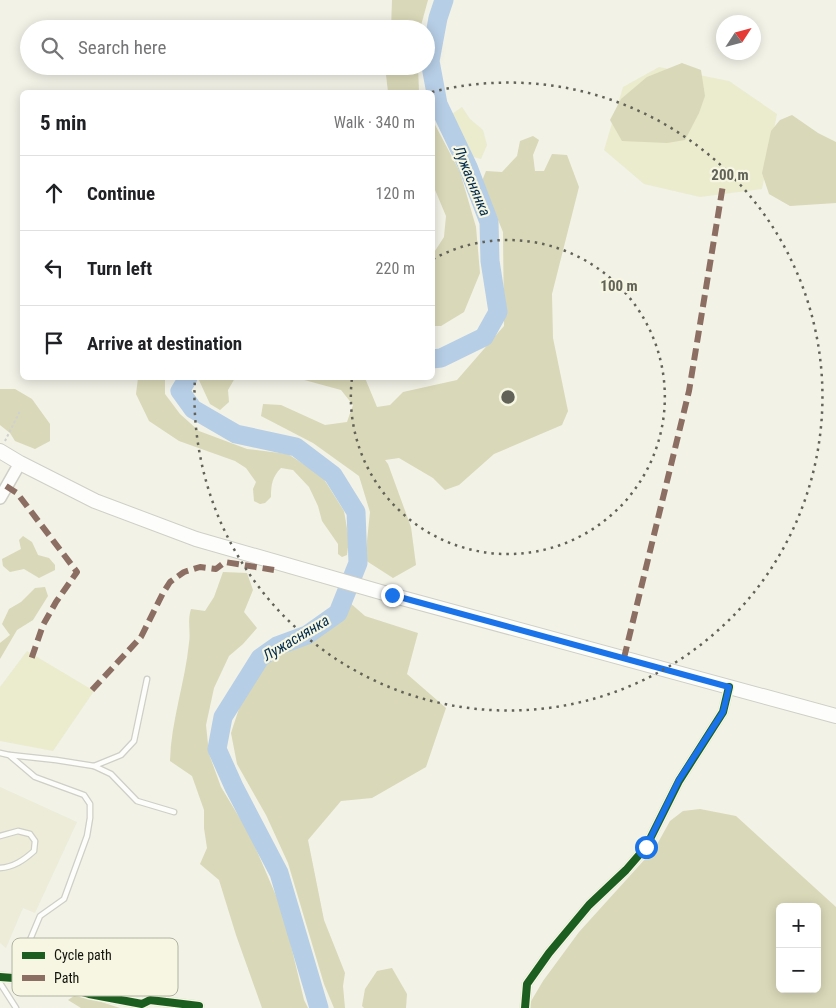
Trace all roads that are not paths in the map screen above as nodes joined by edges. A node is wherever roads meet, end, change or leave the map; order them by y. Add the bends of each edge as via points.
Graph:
1 (3, 445) edge
2 (20, 463) junction
3 (0, 498) edge
4 (147, 678) dead end
5 (729, 687) junction
6 (836, 716) edge
7 (0, 753) edge
8 (8, 755) junction
9 (94, 766) junction
10 (174, 812) dead end
11 (0, 836) edge
12 (0, 868) edge
13 (31, 938) edge
14 (0, 983) edge
15 (100, 996) edge
16 (198, 1006) dead end
17 (16, 1008) edge
18 (524, 1008) edge

1 - 2 main road
2 - 3 street
2 - 5 main road via 95,501 196,539
4 - 9 lane via 134,741 121,755
5 - 6 main road
5 - 18 street via 723,712 679,780 646,847 589,905 549,953 527,984
7 - 8 lane
8 - 9 lane
8 - 13 lane via 35,777 84,795 90,804 87,836 64,899 40,916
9 - 10 lane via 111,774 137,801
11 - 12 lane via 18,831 30,834 35,840 34,851 26,858 10,867
14 - 17 lane
15 - 16 street via 142,1004 150,1000

